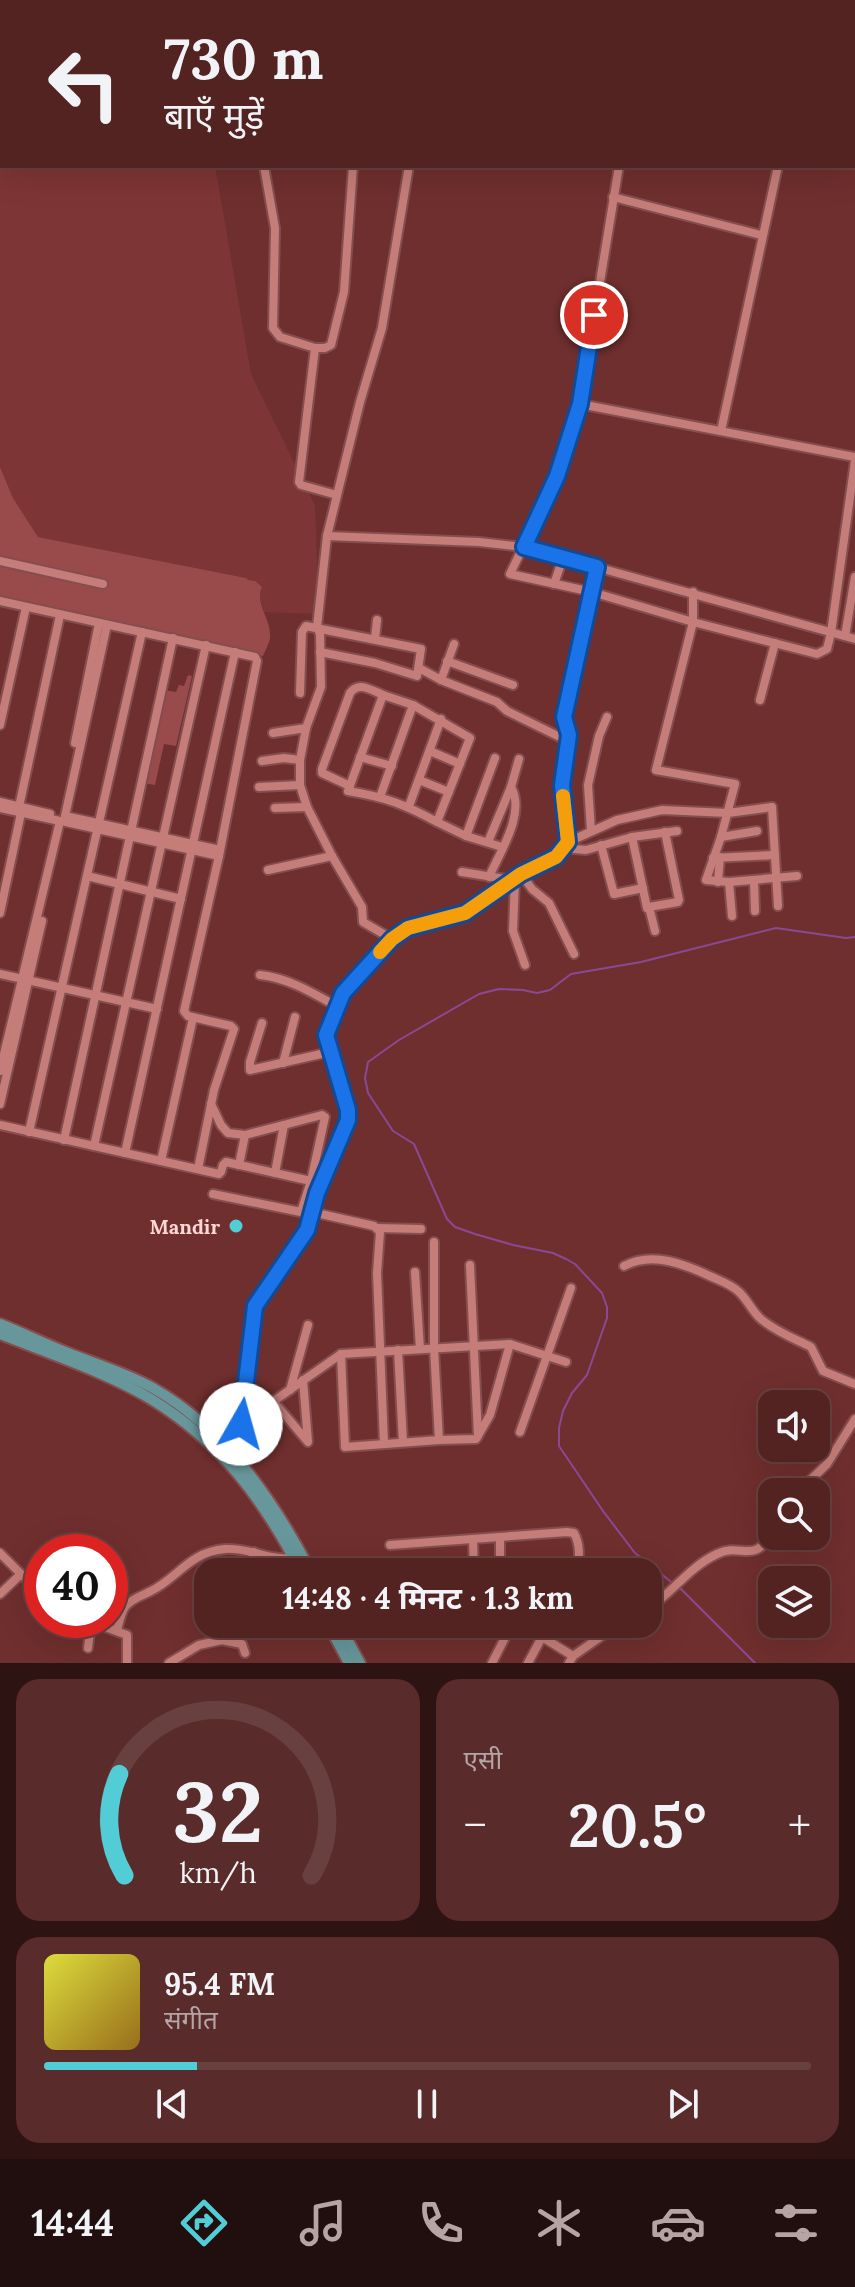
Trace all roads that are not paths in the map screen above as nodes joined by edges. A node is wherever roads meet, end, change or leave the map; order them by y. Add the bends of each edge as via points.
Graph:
1 (264, 168) edge
2 (353, 168) edge
3 (409, 168) edge
4 (619, 168) edge
5 (778, 168) edge
6 (613, 197) junction
7 (761, 235) junction
8 (315, 348) junction
9 (580, 404) junction
10 (721, 431) junction
11 (855, 459) edge
12 (337, 495) junction
13 (327, 536) junction
14 (524, 547) junction
15 (563, 558) junction
16 (0, 561) edge
17 (597, 567) junction
18 (855, 577) edge
19 (103, 584) dead end
20 (554, 584) junction
21 (592, 592) junction
22 (693, 592) junction
23 (0, 601) edge
24 (26, 607) junction
25 (60, 615) junction
26 (377, 620) dead end
27 (693, 622) junction
28 (103, 624) junction
29 (317, 627) junction
30 (142, 632) junction
31 (831, 633) junction
32 (845, 636) junction
33 (173, 638) junction
34 (375, 639) junction
35 (855, 639) edge
36 (775, 643) junction
37 (454, 644) dead end
38 (206, 645) junction
39 (235, 652) junction
40 (320, 652) junction
41 (447, 661) junction
42 (419, 668) junction
43 (441, 680) junction
44 (513, 685) dead end
45 (300, 693) dead end
46 (383, 695) junction
47 (760, 700) dead end
48 (413, 705) junction
49 (607, 717) dead end
50 (441, 719) junction
51 (0, 725) edge
52 (306, 728) junction
53 (273, 733) dead end
54 (568, 741) junction
55 (430, 751) junction
56 (360, 757) junction
57 (495, 758) dead end
58 (519, 759) dead end
59 (300, 760) junction
60 (262, 761) dead end
61 (460, 764) junction
62 (392, 766) junction
63 (419, 780) junction
64 (300, 785) junction
65 (350, 786) junction
66 (259, 787) dead end
67 (511, 787) junction
68 (449, 792) junction
69 (380, 797) junction
70 (0, 805) edge
71 (409, 806) junction
72 (307, 807) junction
73 (275, 808) dead end
74 (20, 810) junction
75 (728, 813) junction
76 (63, 820) junction
77 (437, 822) junction
78 (98, 827) junction
79 (591, 831) junction
80 (677, 831) dead end
81 (757, 831) dead end
82 (665, 832) junction
83 (131, 834) junction
84 (466, 836) junction
85 (632, 837) junction
86 (721, 837) junction
87 (162, 841) junction
88 (488, 842) junction
89 (567, 843) junction
90 (601, 845) junction
91 (192, 847) junction
92 (502, 847) junction
93 (220, 853) junction
94 (775, 855) junction
95 (332, 856) junction
96 (716, 858) junction
97 (268, 870) dead end
98 (462, 872) dead end
99 (87, 876) junction
100 (797, 876) dead end
101 (489, 877) junction
102 (516, 878) junction
103 (776, 879) junction
104 (754, 881) junction
105 (729, 882) junction
106 (119, 884) junction
107 (643, 888) junction
108 (151, 892) junction
109 (181, 899) junction
110 (778, 906) dead end
111 (649, 907) junction
112 (755, 911) dead end
113 (0, 913) edge
114 (732, 916) dead end
115 (655, 931) dead end
116 (392, 939) junction
117 (574, 954) dead end
118 (525, 965) dead end
119 (0, 974) edge
120 (260, 975) dead end
121 (25, 979) junction
122 (62, 988) junction
123 (96, 995) junction
124 (127, 1002) junction
125 (336, 1006) junction
126 (157, 1009) junction
127 (295, 1017) dead end
128 (193, 1018) junction
129 (262, 1023) dead end
130 (330, 1052) junction
131 (283, 1063) junction
132 (0, 1071) edge
133 (211, 1103) junction
134 (0, 1104) edge
135 (0, 1125) edge
136 (284, 1125) junction
137 (29, 1132) junction
138 (245, 1135) junction
139 (64, 1140) junction
140 (94, 1146) junction
141 (125, 1153) junction
142 (161, 1161) junction
143 (239, 1165) junction
144 (198, 1169) junction
145 (275, 1173) junction
146 (311, 1181) junction
147 (213, 1194) dead end
148 (312, 1212) junction
149 (377, 1228) junction
150 (421, 1229) dead end
151 (434, 1242) dead end
152 (470, 1265) dead end
153 (624, 1266) dead end
154 (415, 1272) dead end
155 (571, 1288) dead end
156 (0, 1324) edge
157 (308, 1325) dead end
158 (0, 1334) edge
159 (510, 1344) junction
160 (472, 1346) junction
161 (434, 1348) junction
162 (420, 1349) junction
163 (398, 1350) junction
164 (381, 1351) junction
165 (341, 1354) junction
166 (548, 1356) junction
167 (566, 1362) dead end
168 (303, 1380) junction
169 (855, 1384) edge
170 (290, 1390) junction
171 (274, 1402) junction
172 (855, 1419) edge
173 (241, 1424) junction
174 (520, 1432) dead end
175 (478, 1436) junction
176 (439, 1440) junction
177 (403, 1442) junction
178 (384, 1444) junction
179 (226, 1452) junction
180 (812, 1478) edge
181 (500, 1537) junction
182 (473, 1539) junction
183 (390, 1545) dead end
184 (758, 1550) edge
185 (254, 1552) junction
186 (0, 1553) edge
187 (298, 1556) joint
188 (252, 1558) edge
189 (474, 1558) edge
190 (500, 1558) edge
191 (578, 1558) edge
192 (21, 1574) junction
193 (24, 1577) edge
194 (0, 1594) edge
195 (662, 1597) edge
196 (128, 1605) edge
197 (88, 1638) edge
198 (127, 1638) edge
199 (336, 1638) edge
200 (347, 1638) edge
201 (506, 1638) edge
202 (541, 1638) edge
203 (543, 1638) edge
204 (600, 1638) edge
205 (222, 1640) joint
206 (88, 1648) dead end
207 (245, 1653) dead end
208 (571, 1660) edge
209 (127, 1663) edge
210 (169, 1663) edge
211 (349, 1663) edge
212 (360, 1663) edge
213 (492, 1663) edge
214 (528, 1663) edge

1 - 8 street via 275,228 273,328 280,337
2 - 8 street via 342,303 331,345
3 - 12 street via 382,328
4 - 6 street
5 - 7 street
6 - 7 street
6 - 9 street
7 - 10 street
8 - 12 street via 299,482
9 - 10 street
9 - 14 street via 557,476
10 - 11 street
11 - 31 street
12 - 13 street
13 - 14 street
13 - 29 street
14 - 15 street
14 - 20 street via 510,574
15 - 17 street
15 - 20 street
16 - 19 street
17 - 21 street
17 - 22 street
18 - 32 street
20 - 21 street
21 - 27 street
21 - 54 street via 564,717
22 - 27 street
22 - 31 street
23 - 24 street
24 - 25 street
24 - 51 street
25 - 28 street
25 - 74 street
26 - 34 street
27 - 36 street
27 - 75 street via 656,770 735,784
28 - 30 street
28 - 76 street
29 - 34 street
29 - 40 street
29 - 45 street via 306,626 302,632
30 - 33 street
30 - 78 street
31 - 32 street
31 - 36 street via 827,649 817,654
32 - 35 street
33 - 38 street
33 - 83 street
34 - 42 street via 421,649
36 - 47 street
37 - 41 street
38 - 39 street
38 - 87 street
39 - 91 street
39 - 93 street via 257,661
40 - 42 street via 417,676
40 - 52 street via 321,687
41 - 43 street
41 - 44 street
42 - 43 street
43 - 54 street via 497,702
46 - 48 street
46 - 56 street
46 - 65 street via 360,686 350,693 322,769
48 - 50 street
48 - 62 street
49 - 79 street via 588,785
50 - 55 street
50 - 61 street via 470,738
52 - 53 street
52 - 59 street
54 - 89 street via 562,785
55 - 61 street
55 - 63 street
56 - 62 street
56 - 65 street
57 - 84 street
58 - 67 street
59 - 60 street
59 - 64 street
61 - 68 street
62 - 69 street
63 - 68 street
63 - 71 street
64 - 66 street
64 - 72 street
65 - 69 street via 348,791
67 - 88 street
67 - 92 street via 514,818
68 - 77 street
69 - 71 street
70 - 74 street
71 - 77 street
72 - 73 street
72 - 95 street
74 - 76 street
74 - 113 street
75 - 79 street via 662,810
75 - 86 street
75 - 94 street via 772,807
76 - 78 street
76 - 121 street
77 - 84 street
78 - 83 street
78 - 99 street
79 - 89 street
80 - 82 street
81 - 86 street
82 - 85 street
82 - 111 street via 679,900
83 - 87 street
83 - 106 street
84 - 88 street
85 - 90 street
85 - 107 street
86 - 96 street
87 - 91 street
87 - 108 street
88 - 92 street
89 - 90 street via 586,850
89 - 102 street via 556,857
90 - 107 street via 614,894
91 - 93 street
91 - 109 street
92 - 101 street
93 - 128 street via 184,1011
94 - 96 street
94 - 103 street
95 - 97 street
95 - 116 street via 362,907 363,922
96 - 105 street via 706,880
98 - 101 street
99 - 106 street
99 - 122 street
100 - 103 street
101 - 102 street
102 - 116 street via 465,913 408,928
102 - 117 street via 549,903
102 - 118 street via 513,928
103 - 104 street
103 - 110 street
104 - 105 street
104 - 112 street
105 - 114 street
106 - 108 street
106 - 123 street
107 - 111 street
108 - 109 street
108 - 124 street
109 - 126 street
111 - 115 street
116 - 125 street
119 - 121 street
120 - 125 street via 294,983
121 - 122 street
121 - 132 street
121 - 134 street
122 - 123 street
122 - 137 street
123 - 124 street
123 - 139 street
124 - 126 street
124 - 140 street
125 - 130 street via 326,1035
126 - 141 street
127 - 131 street
128 - 133 street via 234,1029
128 - 142 street
129 - 131 street via 250,1070
130 - 131 street
130 - 148 street via 348,1120
133 - 138 street via 228,1133
133 - 144 street
135 - 137 street
136 - 138 street
136 - 145 street
136 - 146 street via 325,1117
137 - 139 street
138 - 143 street
139 - 140 street
140 - 141 street
141 - 142 street
142 - 144 street
143 - 144 street via 224,1163 219,1174
143 - 145 street
145 - 146 street
146 - 147 street via 301,1212
148 - 149 street
148 - 173 street via 307,1230 255,1306
149 - 150 street
149 - 164 street
151 - 161 street
152 - 160 street
153 - 169 street via 635,1260 668,1261 730,1285 762,1320 811,1347 823,1371
154 - 162 street
155 - 166 street
156 - 179 main road via 153,1388 197,1420
157 - 170 street
158 - 179 main road via 151,1399
159 - 160 street
159 - 166 street
159 - 175 street via 490,1415
160 - 161 street
160 - 175 street
161 - 162 street
161 - 176 street
162 - 163 street
163 - 164 street
163 - 177 street
164 - 165 street
164 - 178 street
165 - 168 street
165 - 178 street via 345,1447
166 - 167 street
166 - 174 street
168 - 170 street
168 - 171 street via 308,1442
170 - 171 street
171 - 173 street
172 - 180 street
173 - 179 street
175 - 176 street
176 - 177 street
177 - 178 street
179 - 187 main road
181 - 182 street
181 - 190 street
181 - 191 street via 574,1533
182 - 183 street
182 - 189 street
184 - 195 street via 722,1552 705,1560
185 - 187 street via 283,1560
185 - 188 street
185 - 196 street via 224,1549 191,1560
186 - 192 street
192 - 193 street
192 - 194 street
197 - 206 street
198 - 209 street
199 - 211 main road
200 - 212 main road
201 - 213 street
202 - 214 street
203 - 208 street
204 - 208 street
205 - 207 street via 242,1644
205 - 210 street via 199,1645

